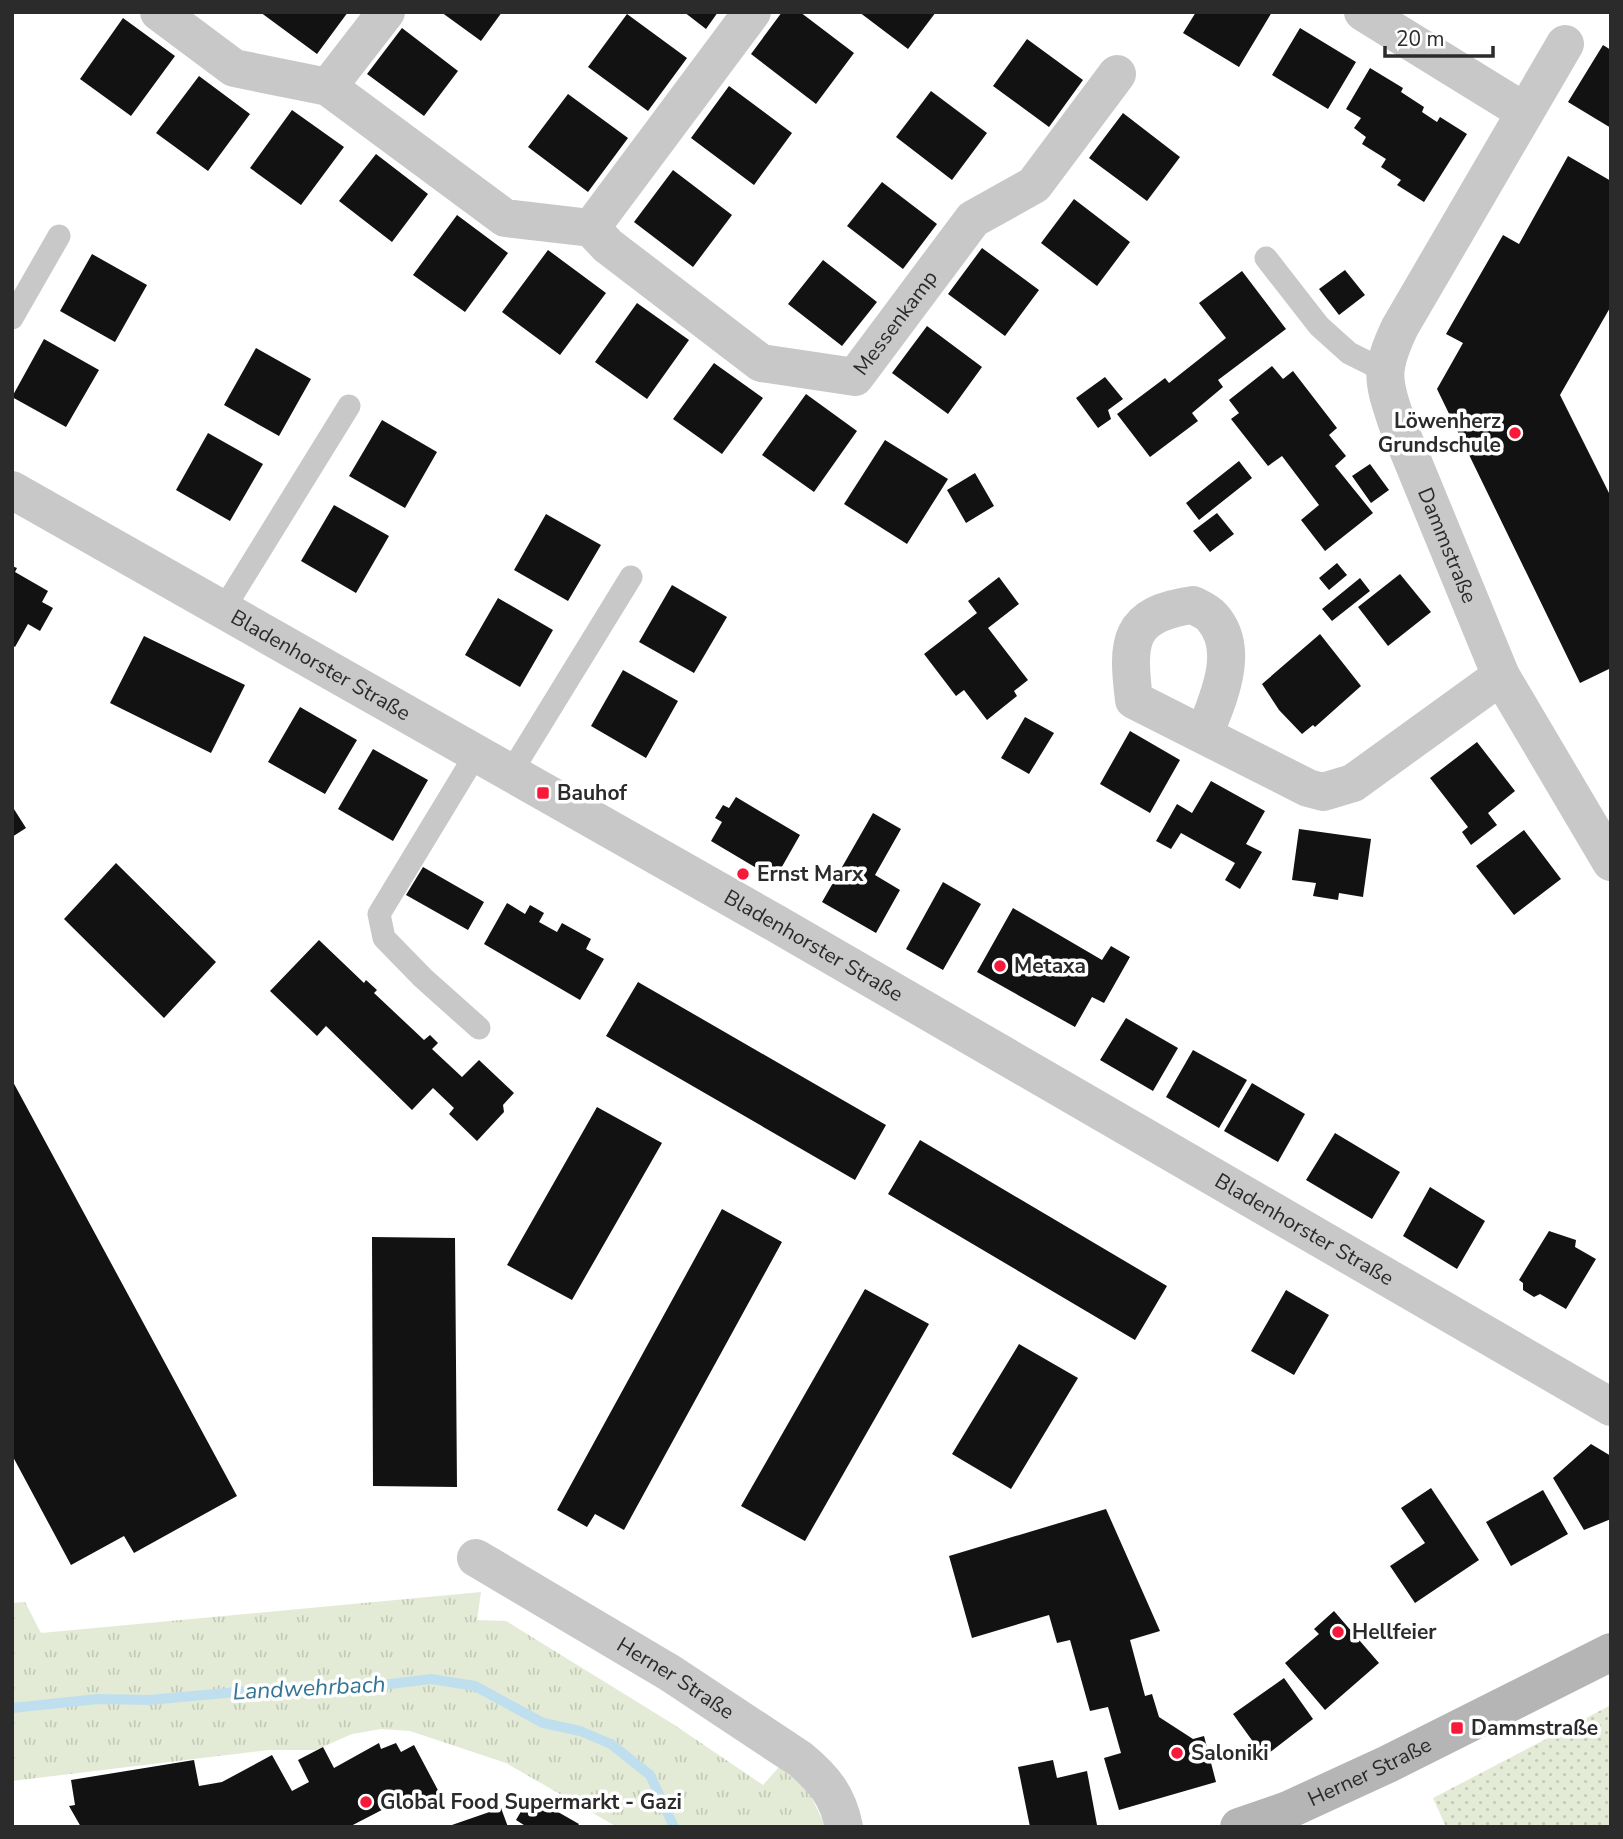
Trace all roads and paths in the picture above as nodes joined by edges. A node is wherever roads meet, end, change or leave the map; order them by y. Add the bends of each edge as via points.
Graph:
1 (159, 12) edge
2 (386, 12) edge
3 (752, 12) edge
4 (1363, 12) edge
5 (1565, 44) dead end
6 (1117, 74) dead end
7 (328, 87) junction
8 (1525, 112) junction
9 (591, 228) junction
10 (59, 236) dead end
11 (1266, 258) dead end
12 (12, 318) edge
13 (1385, 371) junction
14 (349, 406) dead end
15 (12, 490) edge
16 (631, 576) dead end
17 (223, 610) junction
18 (1501, 676) junction
19 (1204, 735) dead end
20 (475, 754) junction
21 (510, 774) junction
22 (1604, 836) edge
23 (479, 1028) dead end
24 (1611, 1407) edge
25 (476, 1558) dead end
26 (1611, 1652) edge
27 (1292, 1818) edge
28 (844, 1827) edge
29 (1239, 1827) edge

1 - 7 street via 234,68
2 - 7 street
3 - 9 street
4 - 8 street
5 - 8 street, Dammstraße
6 - 9 street, Messenkamp via 1034,185 973,219 855,377 761,363 608,246
7 - 9 street via 505,218
8 - 13 street, Dammstraße via 1400,327 1386,357
10 - 12 lane
11 - 13 lane via 1319,326 1349,353
13 - 18 street, Dammstraße via 1397,422
14 - 17 lane
15 - 17 street, Bladenhorster Straße
16 - 21 lane
17 - 20 street, Bladenhorster Straße
18 - 19 street via 1339,789 1308,789
18 - 22 street, Dammstraße
20 - 21 street, Bladenhorster Straße
20 - 23 lane via 379,914 384,938
21 - 24 street, Bladenhorster Straße
25 - 28 street, Herner Straße via 655,1664 800,1759 839,1801
26 - 27 main road, Herner Straße via 1388,1764
27 - 29 main road, Herner Straße

